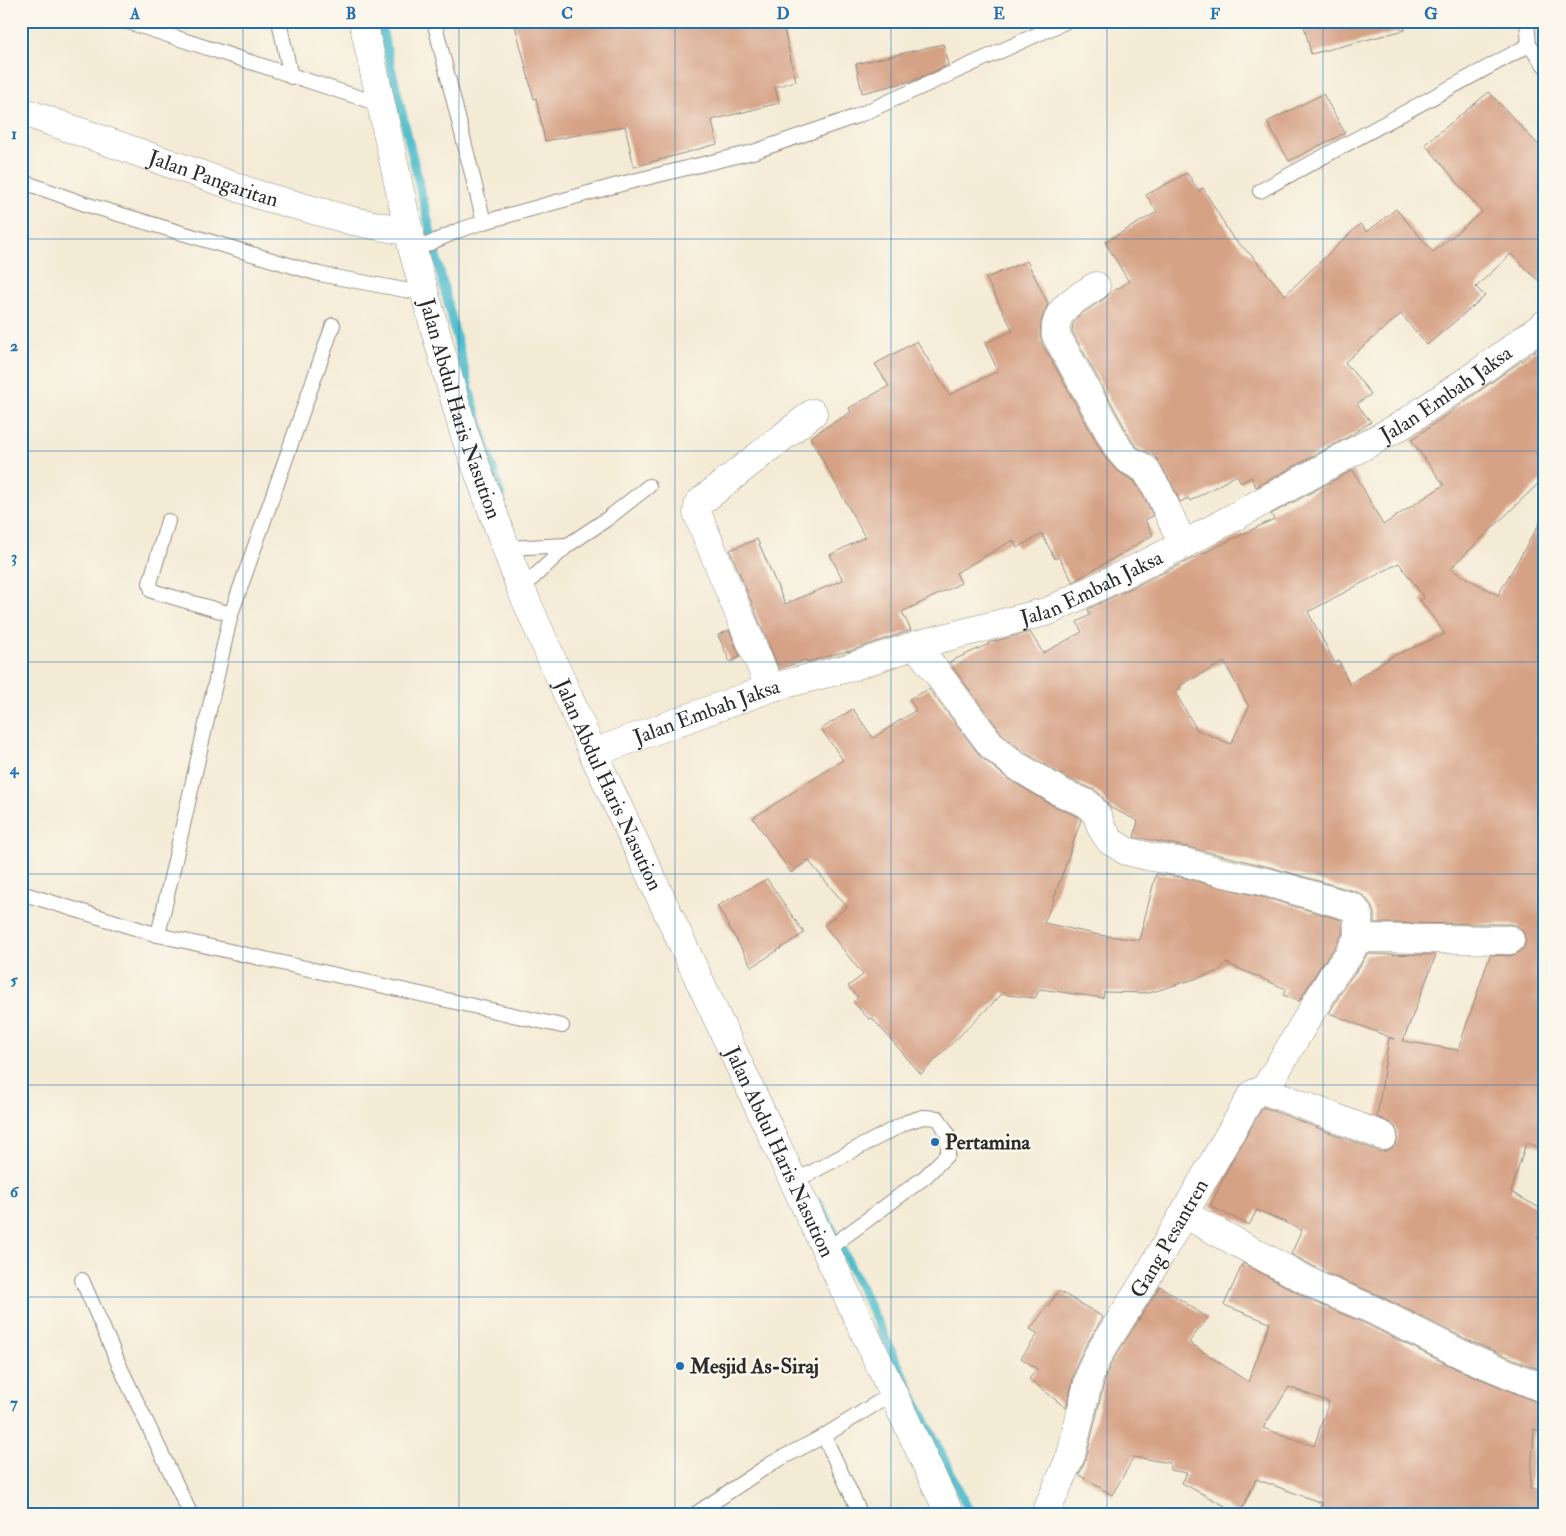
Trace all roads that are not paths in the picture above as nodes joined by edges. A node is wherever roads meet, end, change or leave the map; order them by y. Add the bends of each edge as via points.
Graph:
1 (125, 21) edge
2 (279, 21) edge
3 (363, 21) edge
4 (434, 21) edge
5 (1067, 21) edge
6 (1526, 21) edge
7 (1529, 45) junction
8 (1545, 66) edge
9 (291, 77) junction
10 (382, 105) junction
11 (21, 111) edge
12 (21, 181) edge
13 (1260, 190) dead end
14 (484, 222) junction
15 (412, 241) junction
16 (1096, 286) dead end
17 (426, 294) junction
18 (333, 324) dead end
19 (1545, 324) edge
20 (814, 413) dead end
21 (649, 486) dead end
22 (168, 520) dead end
23 (568, 545) junction
24 (1183, 545) junction
25 (506, 548) junction
26 (521, 588) junction
27 (232, 614) junction
28 (916, 645) junction
29 (770, 688) junction
30 (593, 754) junction
31 (21, 893) edge
32 (158, 936) junction
33 (1358, 936) junction
34 (1510, 940) dead end
35 (562, 1026) dead end
36 (1264, 1091) junction
37 (1383, 1136) dead end
38 (794, 1182) junction
39 (1184, 1214) junction
40 (825, 1251) junction
41 (82, 1280) dead end
42 (1545, 1389) edge
43 (893, 1393) junction
44 (824, 1436) junction
45 (191, 1515) edge
46 (694, 1515) edge
47 (861, 1515) edge
48 (950, 1515) edge
49 (1045, 1515) edge

1 - 9 lane
2 - 9 lane
3 - 10 main road, Jalan Abdul Haris Nasution
4 - 14 lane
5 - 14 lane via 857,116 762,149 625,182
6 - 7 lane
7 - 8 lane
7 - 13 lane
9 - 10 lane
10 - 15 main road, Jalan Abdul Haris Nasution
11 - 15 main road, Jalan Pangaritan via 259,194
12 - 17 lane via 85,204 319,274
14 - 15 lane
15 - 17 main road, Jalan Abdul Haris Nasution
16 - 24 main road via 1061,310 1056,334 1119,450 1145,468
17 - 25 main road, Jalan Abdul Haris Nasution via 464,433
18 - 27 lane
19 - 24 main road, Jalan Embah Jaksa via 1402,425
20 - 29 main road via 699,503 697,512
21 - 23 lane
22 - 27 lane via 150,583 152,590
23 - 25 lane
23 - 26 lane
24 - 28 main road, Jalan Embah Jaksa via 1049,610
25 - 26 main road, Jalan Abdul Haris Nasution
26 - 30 main road, Jalan Abdul Haris Nasution
27 - 32 lane
28 - 29 main road, Jalan Embah Jaksa via 848,668
28 - 33 main road via 992,746 1015,766 1088,804 1110,841 1126,851 1151,858 1184,862 1352,908 1358,914
29 - 30 main road, Jalan Embah Jaksa
30 - 38 main road, Jalan Abdul Haris Nasution
31 - 32 lane
32 - 35 lane
33 - 34 main road
33 - 36 main road
36 - 37 main road
36 - 39 main road, Gang Pesantren via 1257,1092 1245,1106
38 - 40 main road, Jalan Abdul Haris Nasution
38 - 40 lane via 907,1122 923,1117 938,1118 948,1134 948,1154 938,1165
39 - 42 main road via 1320,1288 1463,1355
39 - 49 main road, Gang Pesantren via 1091,1370 1071,1455
40 - 43 main road, Jalan Abdul Haris Nasution
41 - 45 lane
43 - 44 lane
43 - 48 main road, Jalan Abdul Haris Nasution
44 - 46 lane via 772,1463
44 - 47 lane

